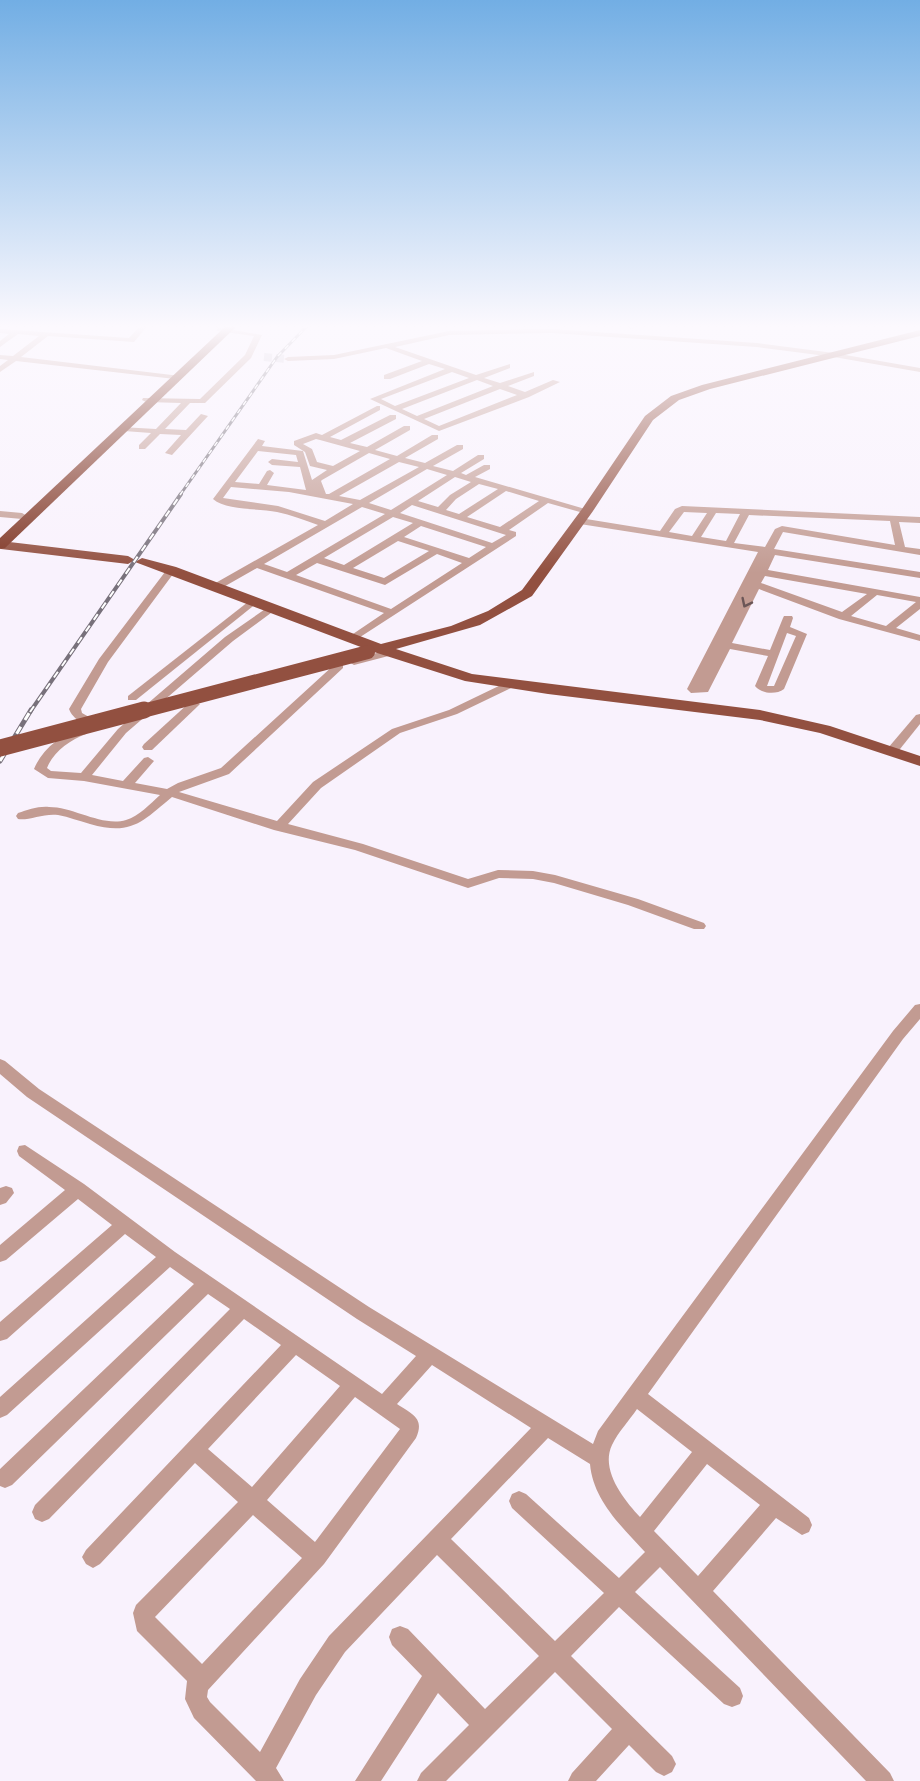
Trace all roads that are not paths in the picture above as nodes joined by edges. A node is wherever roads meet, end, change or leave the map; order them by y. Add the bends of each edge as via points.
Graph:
1 (142, 407) edge
2 (144, 407) edge
3 (182, 407) edge
4 (385, 407) edge
5 (407, 407) edge
6 (446, 407) edge
7 (494, 407) edge
8 (661, 407) edge
9 (377, 408) dead end
10 (393, 413) junction
11 (204, 416) dead end
12 (416, 419) junction
13 (407, 428) dead end
14 (124, 429) junction
15 (160, 431) junction
16 (187, 434) junction
17 (435, 437) dead end
18 (323, 438) junction
19 (341, 443) junction
20 (142, 447) dead end
21 (330, 447) dead end
22 (460, 447) dead end
23 (367, 450) junction
24 (321, 452) dead end
25 (169, 453) dead end
26 (481, 457) dead end
27 (312, 458) junction
28 (398, 459) junction
29 (272, 462) dead end
30 (302, 465) junction
31 (429, 467) junction
32 (487, 467) dead end
33 (333, 469) junction
34 (374, 472) junction
35 (270, 473) dead end
36 (453, 474) junction
37 (467, 478) junction
38 (402, 481) junction
39 (478, 481) junction
40 (228, 484) junction
41 (261, 487) junction
42 (504, 489) junction
43 (311, 493) junction
44 (326, 496) junction
45 (546, 500) junction
46 (412, 501) junction
47 (360, 504) junction
48 (440, 510) junction
49 (713, 510) junction
50 (746, 511) junction
51 (795, 513) junction
52 (0, 514) edge
53 (392, 514) junction
54 (828, 515) junction
55 (22, 516) junction
56 (462, 516) junction
57 (583, 516) junction
58 (894, 519) junction
59 (920, 520) edge
60 (420, 523) junction
61 (326, 524) junction
62 (503, 529) junction
63 (864, 530) junction
64 (665, 531) junction
65 (797, 531) junction
66 (696, 536) junction
67 (0, 537) edge
68 (396, 537) junction
69 (831, 537) junction
70 (730, 542) junction
71 (0, 545) edge
72 (494, 547) junction
73 (900, 548) junction
74 (436, 550) junction
75 (765, 550) junction
76 (920, 552) edge
77 (316, 559) junction
78 (470, 562) junction
79 (256, 564) junction
80 (344, 569) junction
81 (171, 570) junction
82 (289, 575) junction
83 (920, 575) edge
84 (754, 578) junction
85 (831, 585) junction
86 (216, 587) junction
87 (875, 592) junction
88 (253, 602) junction
89 (920, 602) edge
90 (807, 603) junction
91 (271, 608) junction
92 (393, 613) junction
93 (843, 617) junction
94 (887, 630) junction
95 (354, 638) junction
96 (920, 638) edge
97 (726, 645) junction
98 (381, 651) junction
99 (775, 654) junction
100 (339, 666) junction
101 (509, 685) junction
102 (132, 698) dead end
103 (194, 704) junction
104 (137, 717) junction
105 (918, 722) edge
106 (101, 727) junction
107 (148, 747) dead end
108 (0, 748) edge
109 (892, 751) junction
110 (148, 761) dead end
111 (920, 761) edge
112 (84, 777) junction
113 (126, 785) junction
114 (170, 793) junction
115 (22, 816) dead end
116 (279, 827) junction
117 (699, 926) dead end
118 (920, 1010) edge
119 (0, 1065) edge
120 (26, 1151) dead end
121 (78, 1189) junction
122 (125, 1224) junction
123 (0, 1255) edge
124 (169, 1257) junction
125 (207, 1283) junction
126 (243, 1308) junction
127 (0, 1333) edge
128 (294, 1344) junction
129 (429, 1355) junction
130 (353, 1384) junction
131 (635, 1396) junction
132 (384, 1405) junction
133 (0, 1409) edge
134 (544, 1427) junction
135 (194, 1450) junction
136 (705, 1450) junction
137 (598, 1458) junction
138 (5, 1478) dead end
139 (519, 1501) dead end
140 (253, 1502) junction
141 (775, 1504) junction
142 (42, 1512) dead end
143 (802, 1525) dead end
144 (641, 1532) junction
145 (438, 1541) junction
146 (660, 1552) junction
147 (93, 1557) dead end
148 (317, 1557) junction
149 (619, 1592) junction
150 (698, 1592) junction
151 (400, 1637) dead end
152 (554, 1656) junction
153 (436, 1675) junction
154 (200, 1678) junction
155 (732, 1696) dead end
156 (484, 1725) junction
157 (628, 1729) junction
158 (664, 1764) dead end
159 (267, 1776) edge
160 (367, 1781) edge
161 (429, 1781) edge
162 (580, 1781) edge
163 (882, 1781) edge

1 - 55 highway
2 - 14 highway
3 - 15 street
4 - 10 street
5 - 10 street
6 - 12 street
7 - 12 street via 442,428
8 - 57 main road via 650,417
9 - 18 street
10 - 12 street
10 - 19 street
11 - 16 street
13 - 23 street
14 - 15 street
14 - 71 highway
15 - 16 street
15 - 20 street
16 - 25 street
17 - 28 street
18 - 19 street
18 - 27 street via 311,436 297,443
19 - 21 street
19 - 23 street
22 - 31 street
23 - 28 street
23 - 33 street
24 - 27 street
26 - 36 street
27 - 33 street via 313,464
28 - 31 street
28 - 34 street
29 - 30 street
30 - 40 street via 298,452 259,444
30 - 43 street
31 - 36 street
31 - 38 street
32 - 37 street
33 - 44 street via 317,480
34 - 38 street
34 - 44 street
35 - 41 street
36 - 37 street
36 - 46 street
37 - 39 street
38 - 47 street
39 - 42 street
39 - 48 street
40 - 41 street
40 - 61 street via 218,499 221,501 278,509
41 - 43 street
42 - 45 street
42 - 56 street
43 - 44 street
44 - 47 street
45 - 57 street
45 - 62 street
46 - 48 street
46 - 53 street
47 - 53 street
47 - 61 street
48 - 56 street
49 - 50 street
49 - 64 street via 680,509
49 - 66 street
50 - 51 street
50 - 70 street
51 - 54 street
51 - 65 street
52 - 55 street
53 - 60 street
53 - 77 street
54 - 63 street
54 - 69 street
55 - 67 highway
56 - 62 street
57 - 64 street
57 - 75 street
57 - 98 main road via 534,584 515,602 461,626
58 - 59 street
58 - 63 street
58 - 73 street
60 - 68 street
60 - 72 street
61 - 79 street
62 - 72 street via 512,536
63 - 69 street
63 - 73 street
64 - 66 street
65 - 69 street
65 - 75 street via 778,531
66 - 70 street
68 - 74 street
68 - 80 street
70 - 75 street
71 - 81 main road via 135,561
72 - 78 street
73 - 76 street
74 - 78 street
74 - 80 street via 388,582
75 - 83 street
75 - 84 street
77 - 80 street
77 - 82 street
78 - 92 street
79 - 82 street
79 - 86 street
81 - 86 main road
81 - 106 street via 103,661 75,709 76,715
82 - 92 street
84 - 85 street
84 - 90 street
84 -> 97 street
84 - 97 street via 693,690 704,690
85 - 87 street
85 - 90 street
86 - 88 main road
87 - 89 street
87 - 93 street
88 - 91 main road
88 - 102 street
89 - 94 street
90 - 93 street
91 - 95 main road
91 - 104 street
92 - 95 street
93 - 94 street
94 - 96 street
95 - 98 main road
97 - 99 street
98 - 100 street
98 - 101 main road via 470,678
98 - 108 main road, bridge
99 - 99 street via 761,686 772,691 778,689 802,634 786,623
100 - 103 street
100 - 114 street via 225,771
101 - 109 main road via 760,715 824,729
101 - 116 street via 453,712 396,731 317,785
103 - 104 street
103 - 107 street
104 - 106 street
104 - 112 street
105 - 109 street
106 - 112 street via 72,736 40,766 48,774
109 - 111 main road
110 - 113 street
112 - 113 street
113 - 114 street
114 - 115 street via 143,816 122,825 47,809
114 - 116 street
116 - 117 street via 358,847 468,884 498,874 555,879
118 - 131 street via 856,1091
119 - 129 street via 33,1093
120 - 121 street
121 - 122 street
121 - 123 street
122 - 124 street
122 - 127 street
124 - 125 street
124 - 133 street
125 - 126 street
125 - 138 street
126 - 128 street
126 - 142 street
128 - 130 street
128 - 135 street
129 - 132 street
129 - 134 street
130 - 132 street
130 - 140 street
131 - 136 street
131 - 137 street via 605,1438
132 - 148 street via 407,1419 411,1428
134 - 137 street
134 - 145 street
135 - 140 street
135 - 147 street
136 - 141 street
136 - 144 street
137 - 144 street via 611,1497
139 - 149 street
140 - 148 street
140 - 154 street via 143,1616 145,1623
141 - 143 street
141 - 150 street
144 - 146 street
145 - 152 street
145 - 159 street via 323,1662
146 - 149 street
146 - 150 street
148 - 154 street
149 - 152 street
149 - 155 street
150 - 163 street
151 - 153 street
152 - 156 street
152 - 157 street
153 - 156 street
153 - 160 street
154 - 159 street via 195,1692 202,1710
156 - 161 street
157 - 158 street
157 - 162 street

